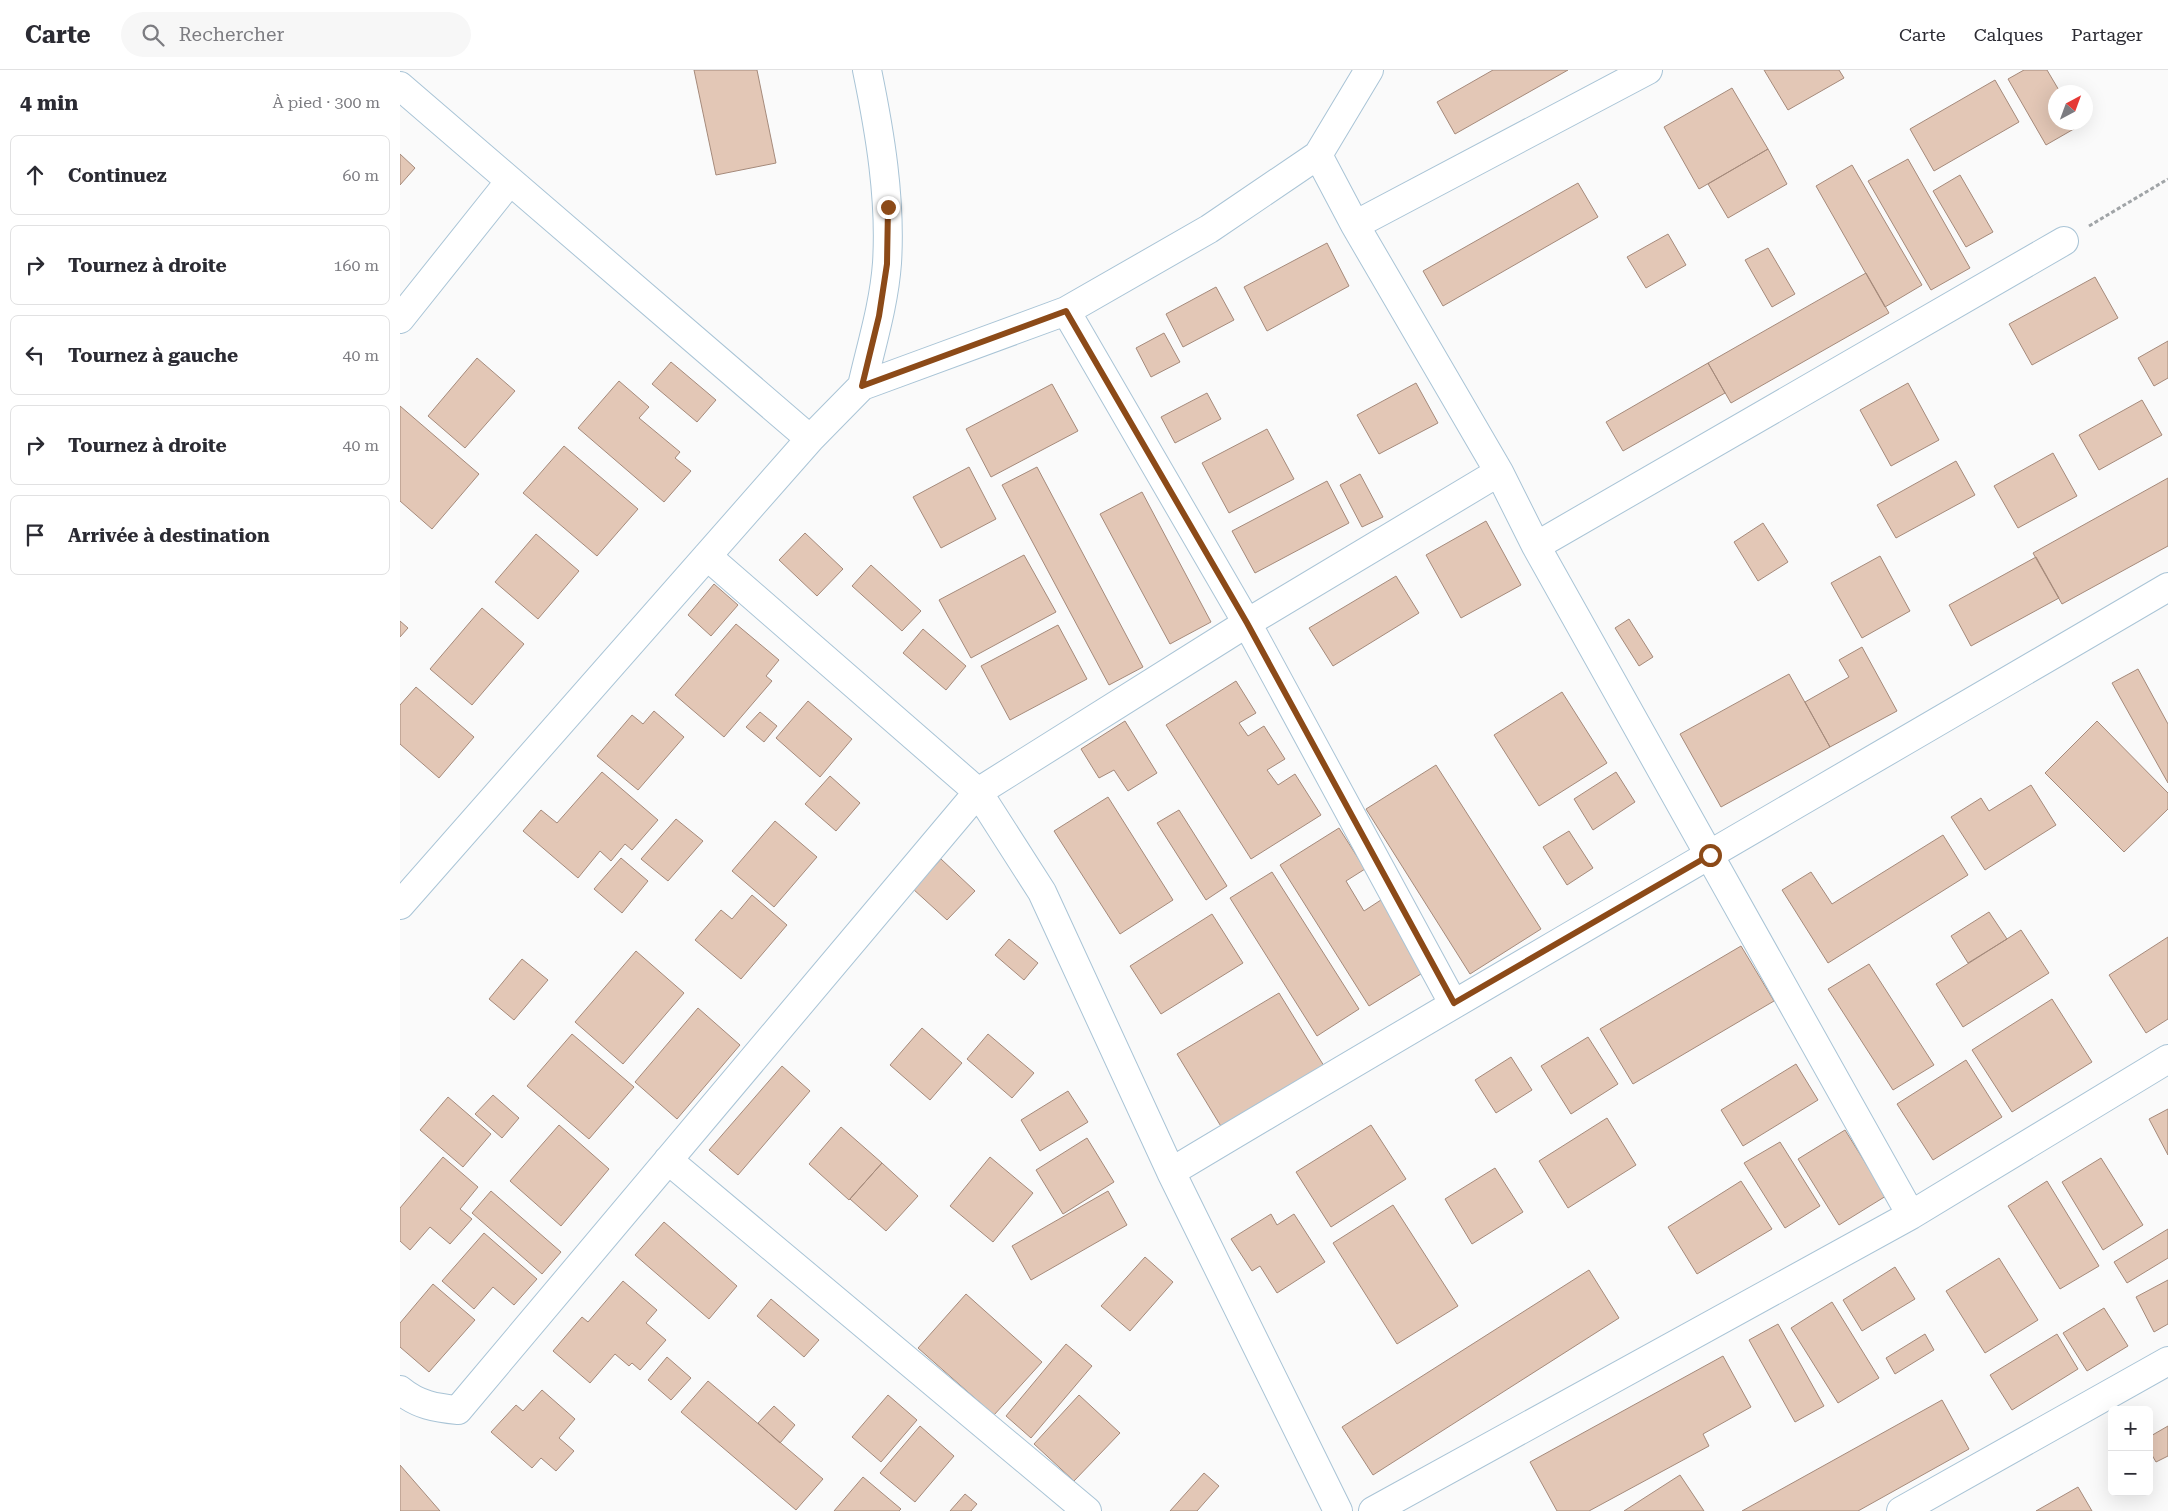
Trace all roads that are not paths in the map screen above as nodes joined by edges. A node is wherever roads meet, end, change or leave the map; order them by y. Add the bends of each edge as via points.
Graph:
1 (867, 70) edge
2 (1369, 70) edge
3 (1648, 70) edge
4 (400, 86) edge
5 (1318, 155) junction
6 (510, 181) junction
7 (1355, 225) junction
8 (2064, 241) road end
9 (1066, 311) junction
10 (400, 319) edge
11 (862, 386) junction
12 (810, 439) junction
13 (1499, 472) junction
14 (1536, 546) junction
15 (707, 556) junction
16 (2168, 587) edge
17 (1247, 623) junction
18 (978, 792) junction
19 (1710, 855) junction
20 (400, 905) edge
21 (1454, 1003) junction
22 (2168, 1059) edge
23 (668, 1160) junction
24 (1171, 1172) junction
25 (1911, 1216) junction
26 (2168, 1361) edge
27 (400, 1390) edge
28 (1087, 1511) edge
29 (1338, 1511) edge
30 (1373, 1511) edge
31 (1901, 1511) edge

1 - 11 street via 888,207 887,264 879,316
2 - 5 street
3 - 7 street
4 - 6 street
5 - 7 street
5 - 9 street via 1209,229
6 - 10 street
6 - 12 street
7 - 13 street
8 - 14 street
9 - 11 street
9 - 17 street
11 - 12 street
12 - 15 street
13 - 14 street
13 - 17 street
14 - 19 street
15 - 18 street
15 - 20 street
16 - 19 street
17 - 18 street
17 - 21 street
18 - 23 street
18 - 24 street via 1042,892
19 - 21 street
19 - 25 street
21 - 24 street
22 - 25 street
23 - 27 street via 458,1410 430,1407
23 - 28 street
24 - 29 street
25 - 30 street
26 - 31 street

